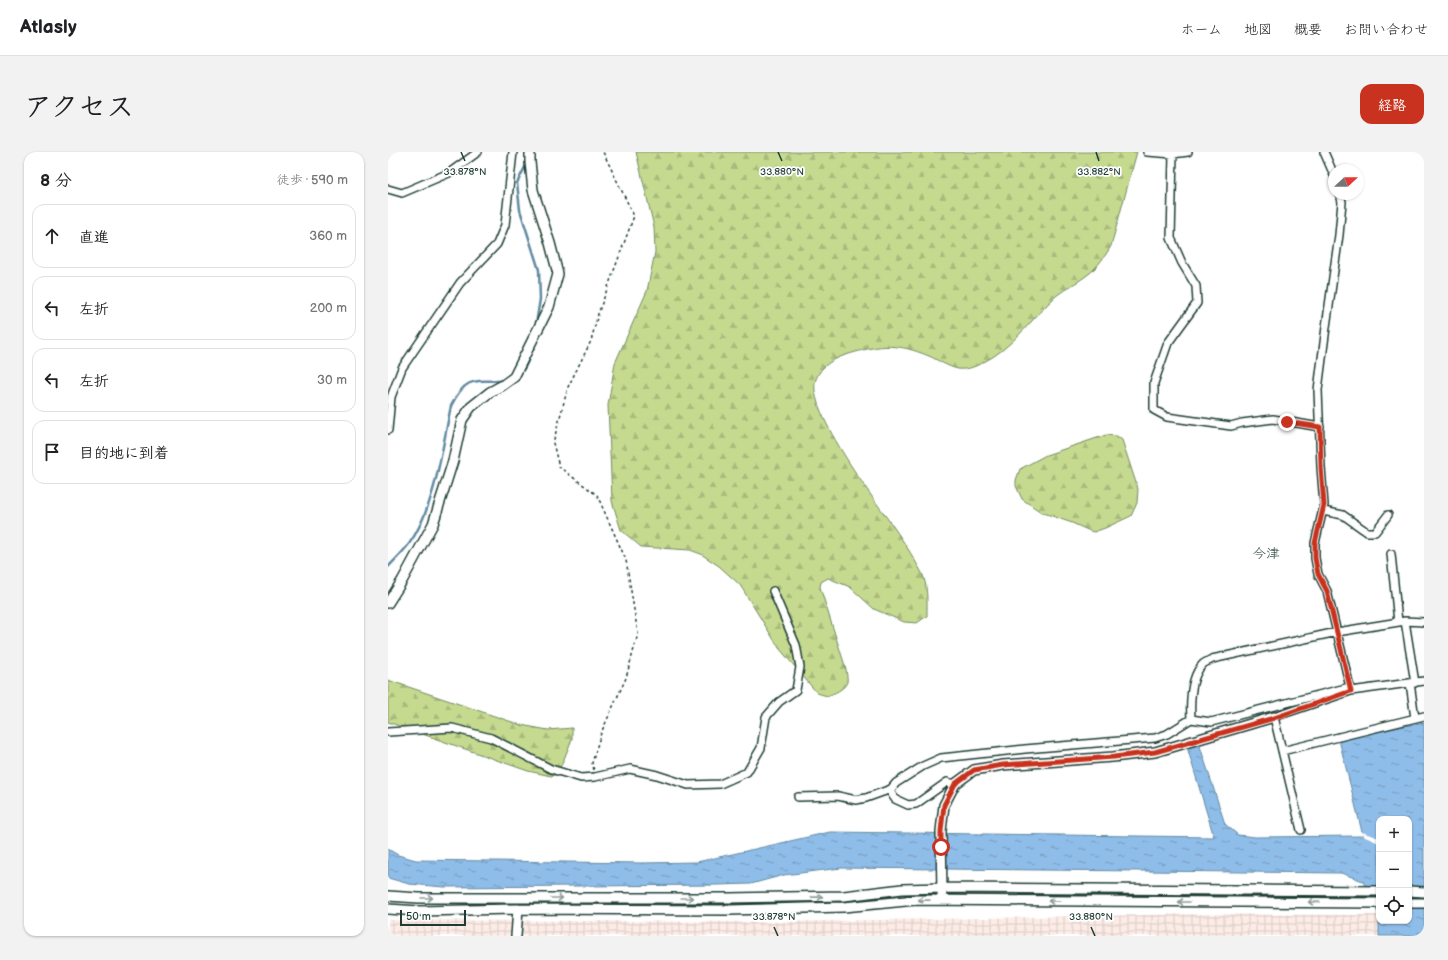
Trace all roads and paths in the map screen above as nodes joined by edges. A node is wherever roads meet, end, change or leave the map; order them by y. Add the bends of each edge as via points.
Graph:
1 (478, 152) edge
2 (513, 152) edge
3 (530, 152) edge
4 (603, 152) edge
5 (1147, 152) edge
6 (1188, 152) edge
7 (1324, 152) edge
8 (1173, 154) junction
9 (1329, 164) edge
10 (388, 189) edge
11 (1342, 200) edge
12 (1320, 427) junction
13 (388, 430) edge
14 (1323, 511) junction
15 (1388, 515) dead end
16 (1391, 554) dead end
17 (773, 591) dead end
18 (388, 603) edge
19 (1402, 622) junction
20 (1424, 622) edge
21 (1337, 632) junction
22 (1424, 681) edge
23 (1412, 683) junction
24 (1350, 689) junction
25 (1424, 716) edge
26 (1274, 718) junction
27 (1415, 718) junction
28 (1191, 720) junction
29 (388, 732) edge
30 (1282, 751) junction
31 (595, 777) junction
32 (955, 784) junction
33 (891, 789) junction
34 (798, 797) dead end
35 (1301, 830) dead end
36 (942, 888) junction
37 (1376, 891) edge
38 (1412, 892) edge
39 (1424, 892) edge
40 (388, 896) edge
41 (942, 900) junction
42 (1376, 903) edge
43 (1412, 903) edge
44 (1424, 903) edge
45 (388, 909) edge
46 (518, 909) junction
47 (516, 936) edge

1 - 10 street via 449,173 402,193
2 - 13 street via 505,225 497,244 460,283 402,368 391,397
3 - 18 street via 533,190 558,274 549,307 514,377 471,407 462,420 453,461 433,524
4 - 31 path via 634,216 598,314 591,342 568,387 553,442 559,467 597,494 626,560 638,634 626,678 601,733 592,763
5 - 8 street
6 - 8 street
7 - 9 street
8 - 12 street via 1171,238 1196,286 1197,303 1168,343 1154,382 1154,410 1167,417 1231,426 1273,419
11 - 12 street via 1318,390
12 - 14 street
14 - 15 street via 1343,515 1367,532 1375,532
14 - 21 street via 1315,543 1315,558 1318,574 1327,591
16 - 19 street
17 - 31 street via 796,645 800,667 796,690 779,702 766,717 761,748 747,772 720,784 688,785 630,769
19 - 20 street
19 - 21 street
19 - 23 street
21 - 24 street
21 - 28 street via 1212,659 1203,664 1192,687
22 - 23 street
23 - 24 street
23 - 27 street
24 - 26 street
24 - 28 street via 1211,722
25 - 27 street
26 - 30 street
26 - 32 street via 1155,752 1003,765 974,770
27 - 30 street
28 - 33 street via 1155,738 941,758 923,766
29 - 31 street via 452,728 490,738 551,769 581,778
30 - 35 street
32 - 33 street via 947,782 916,804 908,805 895,799
32 - 36 street via 944,805 941,831
33 - 34 street via 856,800 838,796
36 - 37 street
40 -> 36 street via 752,898 844,896 902,889
36 - 41 street
38 - 39 street
42 -> 41 street
41 -> 46 street via 844,907 730,910
43 - 44 street
45 - 46 street
46 - 47 street

